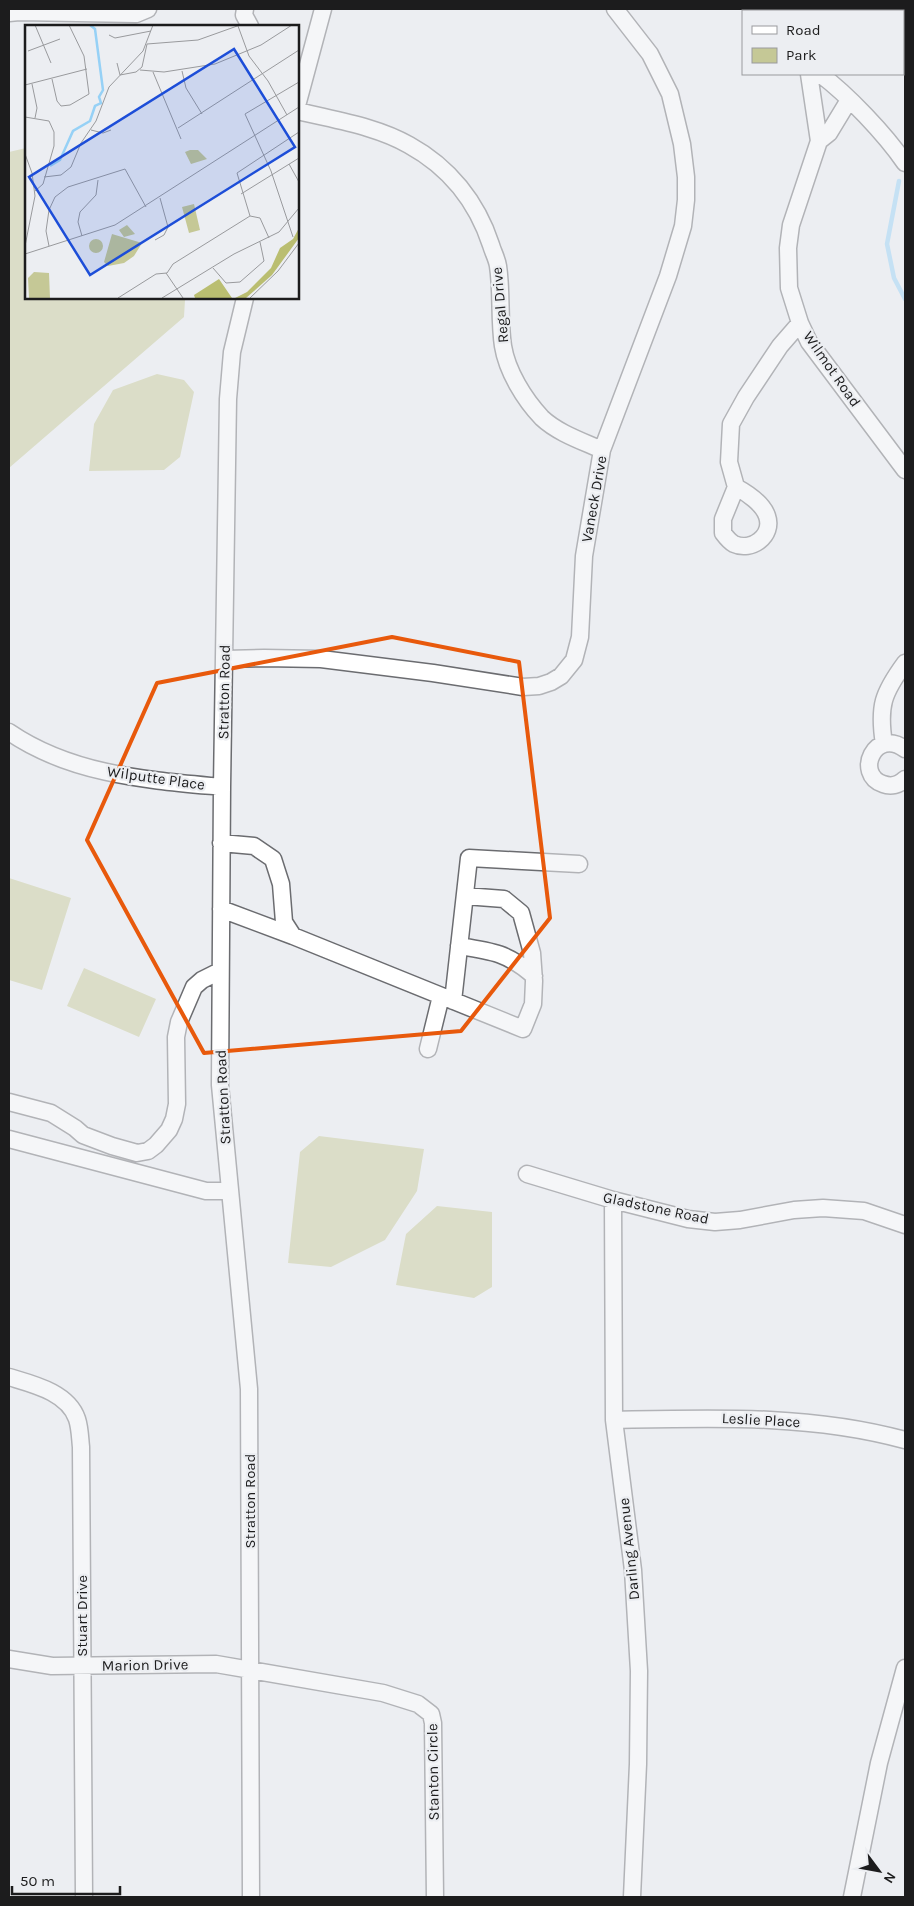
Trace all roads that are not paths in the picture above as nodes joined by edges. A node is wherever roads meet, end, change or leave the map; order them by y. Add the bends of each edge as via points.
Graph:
1 (148, 9) edge
2 (245, 9) edge
3 (323, 9) edge
4 (615, 9) edge
5 (9, 14) edge
6 (249, 25) edge
7 (304, 53) edge
8 (809, 75) edge
9 (821, 75) edge
10 (299, 94) edge
11 (849, 100) junction
12 (299, 111) edge
13 (820, 142) junction
14 (905, 162) edge
15 (245, 299) edge
16 (800, 323) junction
17 (602, 450) junction
18 (905, 470) edge
19 (736, 487) dead end
20 (225, 659) junction
21 (905, 662) edge
22 (9, 732) edge
23 (884, 744) junction
24 (905, 749) edge
25 (905, 779) edge
26 (222, 787) junction
27 (221, 844) junction
28 (579, 864) dead end
29 (465, 896) junction
30 (221, 910) junction
31 (293, 936) junction
32 (459, 946) junction
33 (220, 971) junction
34 (534, 976) junction
35 (447, 999) junction
36 (428, 1049) dead end
37 (9, 1102) edge
38 (83, 1135) junction
39 (9, 1140) edge
40 (76, 1157) junction
41 (527, 1174) dead end
42 (230, 1191) junction
43 (613, 1200) junction
44 (905, 1225) edge
45 (9, 1377) edge
46 (614, 1420) junction
47 (905, 1440) edge
48 (9, 1659) edge
49 (82, 1666) junction
50 (905, 1668) edge
51 (251, 1669) junction
52 (84, 1897) edge
53 (251, 1897) edge
54 (436, 1897) edge
55 (632, 1897) edge
56 (852, 1897) edge

1 - 5 street via 136,14
2 - 6 street via 244,15
3 - 7 street
4 - 17 street, Vaneck Drive via 650,54 670,94 682,144 686,200 668,276
7 - 10 street
8 - 13 street, Wilmot Road
9 - 11 street
11 - 13 street, Wilmot Road
11 - 14 street
12 - 17 street, Regal Drive via 380,132 408,144 444,170 468,196 486,229 498,265 503,346 511,372 527,400 543,419 566,434
13 - 16 street, Wilmot Road via 791,225 788,248 790,288
15 - 20 street, Stratton Road via 229,376
16 - 18 street, Wilmot Road via 809,342
16 - 19 street via 780,346 731,424 729,462
17 - 20 street, Vaneck Drive via 584,556 578,651 569,669 551,682 523,687 321,659
20 - 26 street, Stratton Road
21 - 23 street via 886,695 881,721
22 - 26 street, Wilputte Place via 58,758 94,770 138,779
23 - 24 street via 892,743
23 - 25 street via 872,753 869,761 872,776 878,782 893,786
26 - 27 street, Stratton Road
27 - 30 street, Stratton Road
27 - 31 street via 254,846 273,859 280,884 284,922
28 - 29 street via 469,858
29 - 32 street
29 - 34 street via 504,899 521,913 532,953
30 - 31 street
30 - 33 street, Stratton Road
31 - 35 street
32 - 34 street via 494,952 519,963
32 - 35 street
33 - 38 street via 194,987 179,1022 174,1119 163,1139 148,1151 136,1153
33 - 42 street, Stratton Road via 220,1085
34 - 35 street via 533,1004 523,1029
35 - 36 street
37 - 38 street via 52,1113
38 - 40 street
39 - 40 street
40 - 42 street via 206,1191
41 - 43 street, Gladstone Road
42 - 51 street, Stratton Road via 249,1388
43 - 44 street, Gladstone Road via 688,1219 715,1222 823,1208 864,1211
43 - 46 street, Darling Avenue
45 - 49 street, Stuart Drive via 42,1386 71,1408 77,1420
46 - 47 street, Leslie Place via 788,1420 849,1426
46 - 55 street, Darling Avenue via 633,1570 639,1672
48 - 49 street, Marion Drive via 52,1666
49 - 51 street, Marion Drive via 216,1664
49 - 52 street, Stuart Drive
50 - 56 street via 878,1763
51 - 53 street, Stratton Road
51 - 54 street, Stanton Circle via 383,1693 418,1704 432,1714

